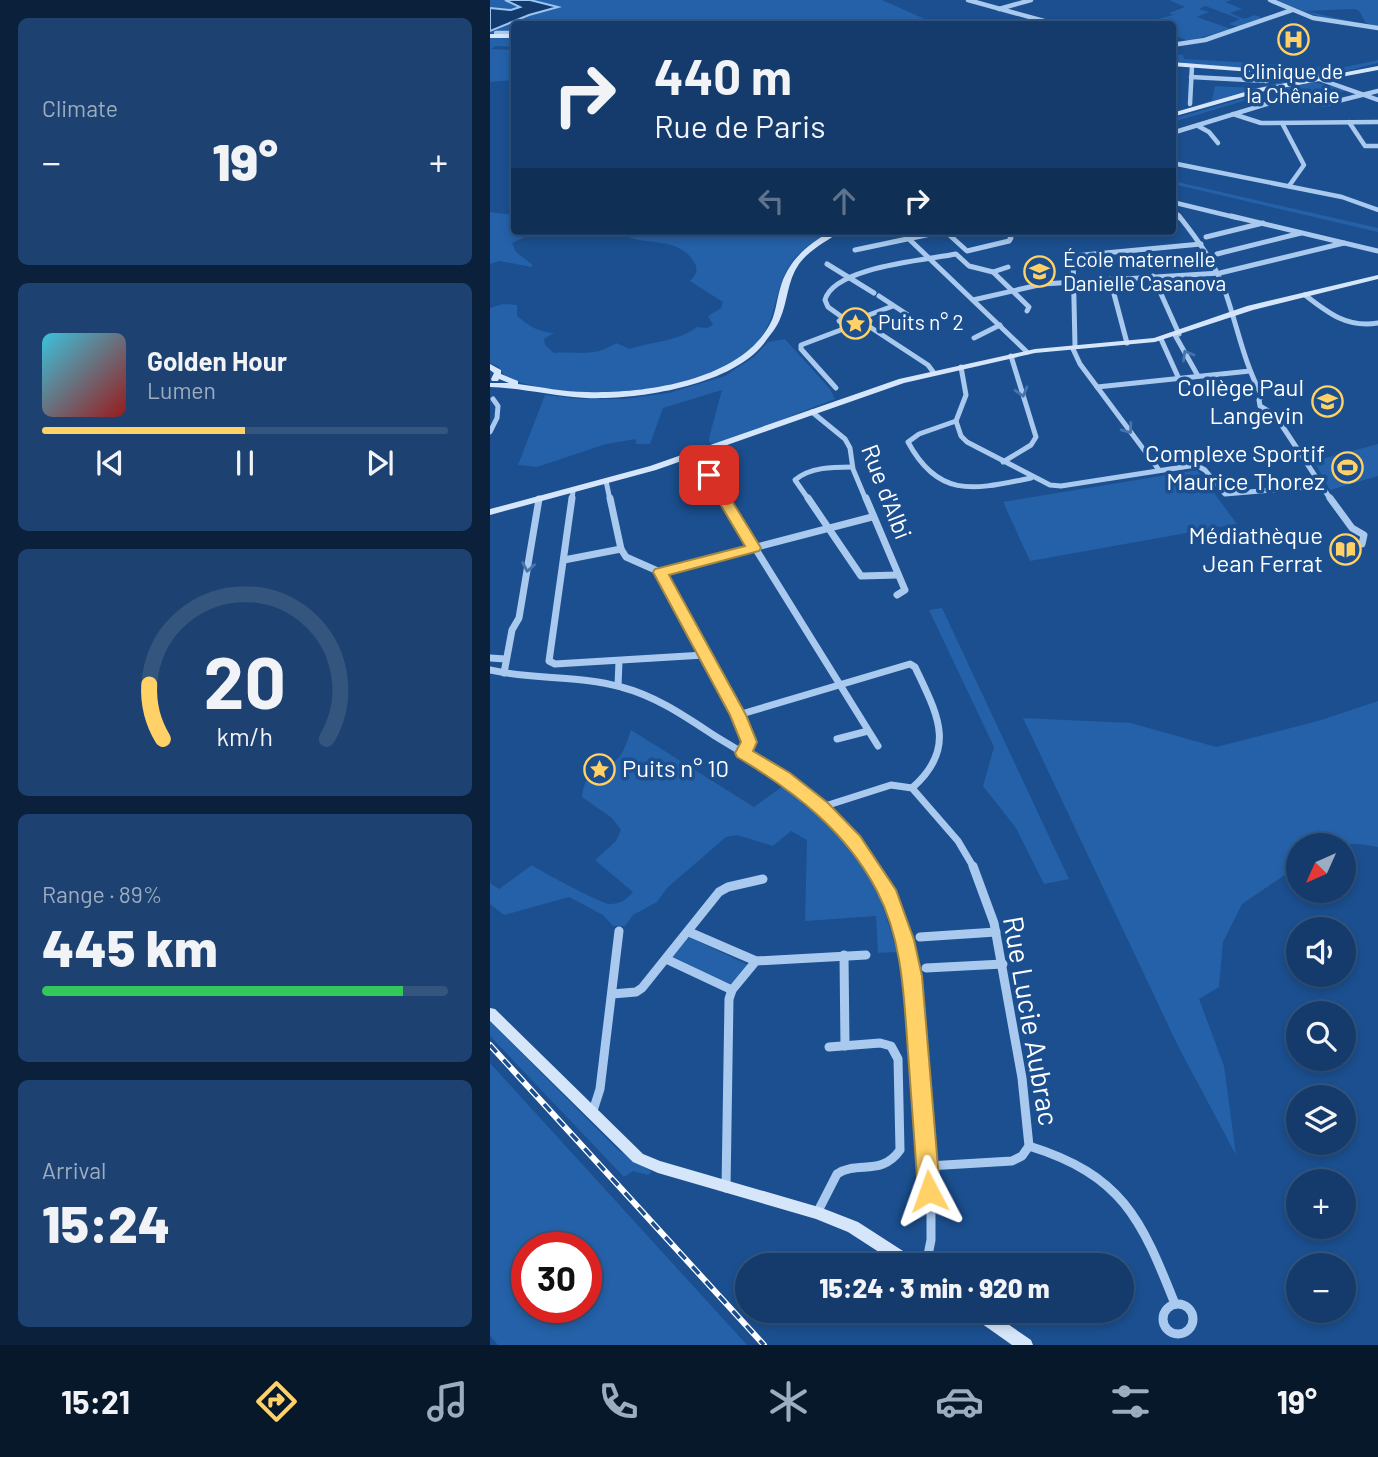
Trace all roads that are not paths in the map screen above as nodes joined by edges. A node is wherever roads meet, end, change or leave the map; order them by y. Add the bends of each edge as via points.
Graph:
1 (968, 0) edge
2 (1031, 0) edge
3 (1270, 0) edge
4 (998, 9) junction
5 (1292, 10) junction
6 (1044, 21) edge
7 (1378, 28) edge
8 (493, 34) edge
9 (511, 34) edge
10 (1176, 44) edge
11 (1176, 64) edge
12 (1192, 66) junction
13 (1378, 66) edge
14 (1298, 73) junction
15 (1191, 77) junction
16 (1328, 77) junction
17 (1319, 79) junction
18 (1267, 81) dead end
19 (1346, 87) junction
20 (1378, 91) edge
21 (1366, 95) junction
22 (1378, 100) edge
23 (1190, 104) dead end
24 (1233, 114) junction
25 (1176, 116) edge
26 (1349, 122) junction
27 (1378, 122) edge
28 (1282, 123) junction
29 (1198, 126) junction
30 (1176, 133) edge
31 (1218, 143) dead end
32 (1365, 146) junction
33 (1378, 146) edge
34 (1370, 155) dead end
35 (1176, 164) edge
36 (1289, 186) junction
37 (1176, 203) edge
38 (1378, 210) edge
39 (1176, 213) edge
40 (1263, 223) junction
41 (1302, 232) junction
42 (831, 235) edge
43 (927, 235) edge
44 (949, 235) edge
45 (1008, 235) edge
46 (1206, 237) dead end
47 (909, 239) junction
48 (1344, 243) junction
49 (1201, 244) junction
50 (855, 250) dead end
51 (1378, 251) edge
52 (1217, 254) dead end
53 (930, 259) junction
54 (827, 264) dead end
55 (1008, 267) dead end
56 (993, 272) junction
57 (1215, 272) junction
58 (1153, 276) junction
59 (1378, 276) edge
60 (850, 278) junction
61 (1110, 279) junction
62 (1072, 281) junction
63 (1013, 291) junction
64 (1305, 295) junction
65 (973, 300) junction
66 (893, 306) junction
67 (1027, 310) dead end
68 (908, 315) dead end
69 (1231, 315) junction
70 (866, 316) junction
71 (842, 317) junction
72 (867, 326) junction
73 (1000, 326) junction
74 (1376, 326) edge
75 (846, 328) junction
76 (1177, 334) junction
77 (974, 338) dead end
78 (1161, 339) junction
79 (1127, 343) junction
80 (1074, 348) junction
81 (1027, 352) junction
82 (1011, 356) junction
83 (490, 366) edge
84 (961, 367) junction
85 (1250, 371) junction
86 (934, 373) junction
87 (498, 375) junction
88 (1198, 376) junction
89 (1179, 379) junction
90 (490, 384) edge
91 (1097, 387) junction
92 (534, 388) junction
93 (836, 388) dead end
94 (493, 399) dead end
95 (812, 412) junction
96 (956, 421) junction
97 (490, 432) edge
98 (1003, 462) junction
99 (852, 467) junction
100 (1159, 470) junction
101 (709, 475) dead end
102 (1032, 478) junction
103 (606, 481) junction
104 (1321, 486) junction
105 (573, 491) junction
106 (539, 499) junction
107 (490, 512) edge
108 (872, 517) junction
109 (828, 529) junction
110 (1362, 544) dead end
111 (754, 548) junction
112 (621, 549) junction
113 (564, 560) junction
114 (660, 572) junction
115 (898, 575) junction
116 (897, 596) dead end
117 (704, 654) junction
118 (490, 658) edge
119 (506, 659) junction
120 (619, 661) junction
121 (491, 671) edge
122 (504, 673) junction
123 (839, 684) junction
124 (618, 686) junction
125 (738, 715) junction
126 (868, 731) junction
127 (837, 739) dead end
128 (878, 746) dead end
129 (743, 753) junction
130 (912, 788) junction
131 (822, 807) junction
132 (763, 879) dead end
133 (619, 931) dead end
134 (689, 932) junction
135 (996, 932) junction
136 (920, 937) dead end
137 (844, 955) junction
138 (866, 955) dead end
139 (666, 959) junction
140 (756, 961) junction
141 (1003, 964) junction
142 (926, 968) dead end
143 (732, 990) junction
144 (612, 994) junction
145 (490, 1013) edge
146 (845, 1046) junction
147 (829, 1047) dead end
148 (592, 1114) junction
149 (1029, 1146) junction
150 (928, 1166) junction
151 (726, 1188) junction
152 (817, 1213) junction
153 (893, 1253) edge
154 (928, 1253) edge
155 (1175, 1304) dead end
156 (993, 1323) edge
157 (1025, 1345) edge

1 - 4 street
2 - 4 street
3 - 5 street
4 - 6 street
5 - 7 street via 1330,22
5 - 10 street via 1205,40
8 - 9 street
11 - 12 street
12 - 14 street
12 - 15 street
13 - 16 street
14 - 16 street
14 - 17 street
15 - 18 street
15 - 23 street
16 - 17 street
16 - 19 street
17 - 19 street
17 - 25 street
19 - 21 street
20 - 21 street
21 - 22 street
21 - 24 street via 1326,104 1273,102
24 - 28 street via 1253,122
24 - 29 street
26 - 27 street
26 - 28 street
26 - 32 street
28 - 36 street via 1304,165
29 - 30 street
29 - 31 street
32 - 33 street
32 - 34 street
35 - 36 street
36 - 38 street
37 - 40 street
39 - 49 street
40 - 41 street
40 - 46 street
41 - 48 street
41 - 52 street
42 - 92 street via 795,265 775,322 762,342 720,371 670,387 606,395
43 - 47 street
44 - 45 street via 967,251 1010,241
47 - 50 street
47 - 53 street
48 - 51 street
48 - 57 street
49 - 57 street
49 - 62 street via 1073,256
53 - 56 street via 956,254 969,266
53 - 60 street
53 - 65 street
54 - 60 street
55 - 56 street
56 - 63 street
57 - 58 street
57 - 69 street
58 - 61 street
58 - 76 street
59 - 64 street
60 - 66 street
60 - 71 street via 836,283 825,296 828,307
61 - 62 street
61 - 79 street
62 - 63 street
62 - 80 street
63 - 65 street
63 - 67 street
64 - 69 street
64 - 74 street via 1353,326
65 - 73 street
66 - 68 street
66 - 70 street
69 - 76 street
69 - 85 street
70 - 71 street
70 - 72 street
71 - 75 street via 839,322
72 - 75 street
72 - 86 street
73 - 77 street
73 - 81 street
75 - 93 street via 801,349
76 - 78 street
88 -> 76 street
78 - 79 street
78 - 89 street
79 - 80 street
80 - 81 street
80 - 91 street
81 - 82 street
82 - 84 street
82 -> 98 street via 1035,437 1031,445
83 - 87 street
84 - 86 street
84 - 96 street via 968,394
85 - 88 street
85 - 104 street via 1262,396 1260,406 1275,415
86 - 95 street
87 - 90 street
87 - 92 street
88 - 89 street
89 - 91 street
90 - 92 street
91 -> 100 street
94 - 97 street via 497,418
95 - 99 street, Rue d'Albi via 845,439
95 - 103 street
96 - 98 street via 967,442
96 - 102 street via 908,442 929,472 964,490
98 - 102 street
99 - 108 street, Rue d'Albi
99 - 109 street via 795,477
100 - 102 street via 1061,486
100 - 104 street via 1200,466 1220,491 1231,495
101 - 111 street
103 - 105 street
103 - 112 street
104 - 110 street via 1348,524 1364,535
105 - 106 street
105 - 113 street
106 - 107 street
106 -> 119 street via 519,618
108 - 109 street
108 - 115 street, Rue d'Albi
109 - 111 street
109 - 115 street via 861,576
111 - 114 street
111 - 123 street
112 - 113 street
112 - 114 street via 626,557
113 - 120 street via 551,663
114 - 117 street
115 - 116 street, Rue d'Albi via 905,590
117 - 120 street
117 - 125 street
118 - 119 street
119 - 122 street
120 - 124 street
121 - 122 street
122 - 124 street
123 - 125 street
123 - 126 street
123 - 130 street via 905,664 915,667 941,733 934,762
124 - 129 street via 670,707
125 - 129 street via 749,742
126 - 127 street
126 - 128 street
129 - 131 street
130 - 131 street via 891,785
130 - 135 street, Rue Lucie Aubrac via 958,841 975,869
131 - 150 street via 872,865 887,890 904,940 912,976
132 - 134 street via 719,892
133 - 144 street
134 - 139 street
134 - 140 street
135 - 136 street
135 - 141 street, Rue Lucie Aubrac
137 - 138 street
137 - 140 street
137 - 146 street
139 - 143 street
139 - 144 street via 636,992
140 - 143 street
141 - 142 street
141 - 149 street, Rue Lucie Aubrac
143 - 151 street
144 - 148 street via 600,1089
145 - 148 street
146 - 147 street
146 - 152 street via 880,1043 891,1046 898,1059 900,1150 886,1166 837,1174
148 - 151 street via 638,1158
149 - 150 street, Rue Lucie Aubrac via 1012,1161
149 - 155 street via 1088,1170 1124,1201 1142,1223
150 - 154 street
151 - 152 street
152 - 153 street via 853,1227
156 - 157 street

